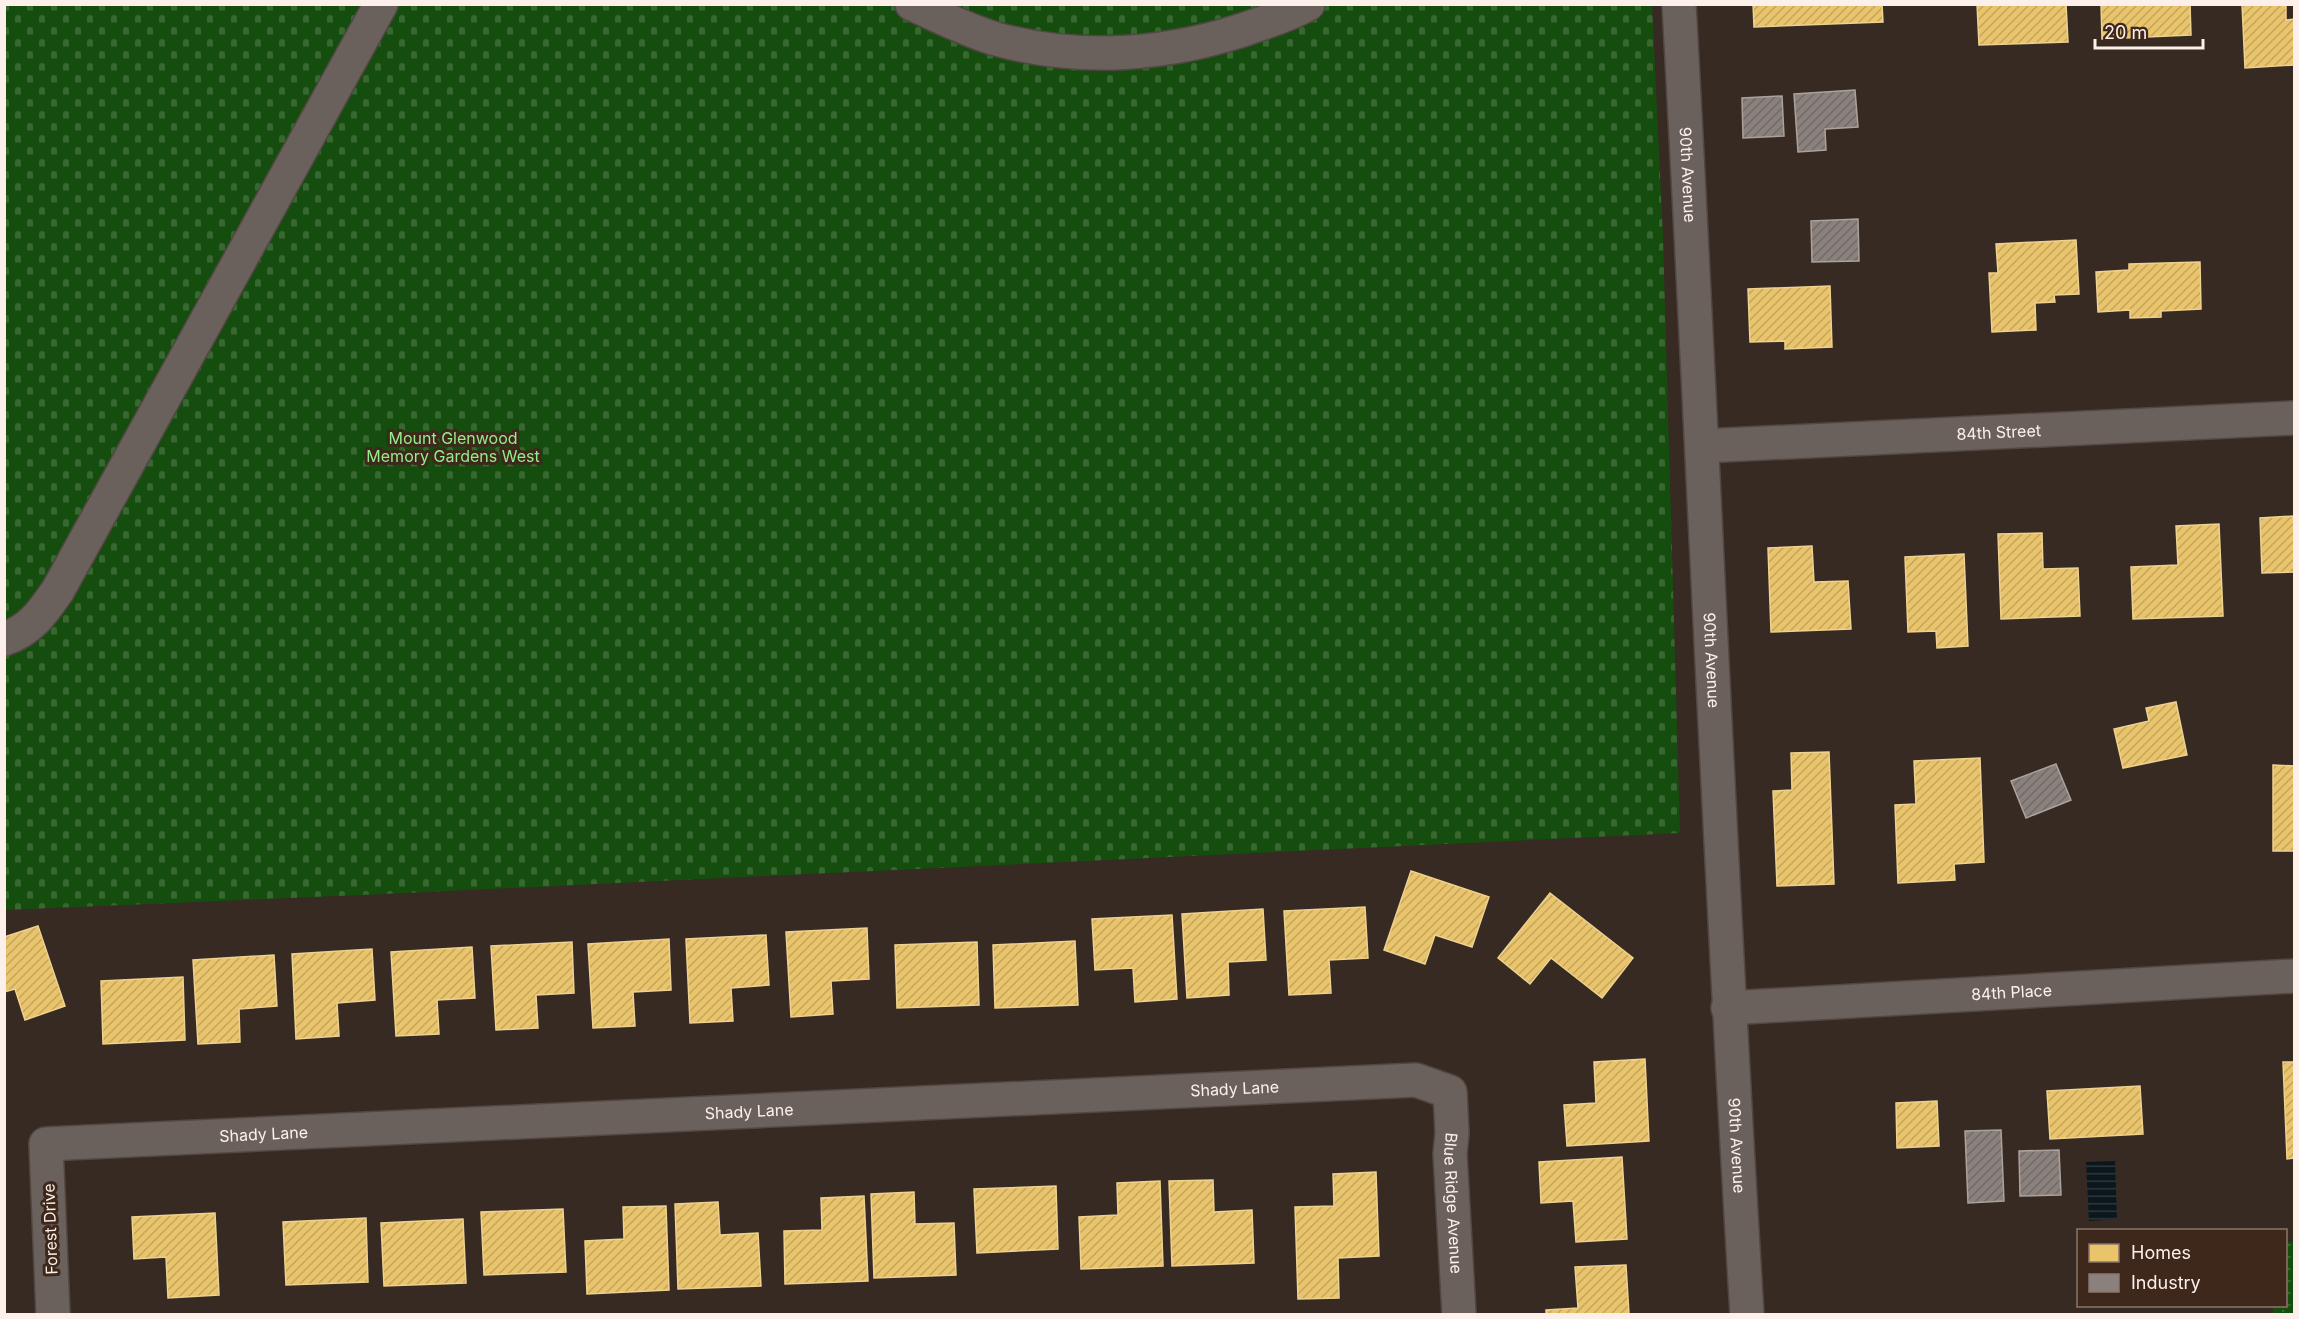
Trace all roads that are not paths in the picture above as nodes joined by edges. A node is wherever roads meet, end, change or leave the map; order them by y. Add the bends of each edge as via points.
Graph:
1 (381, 4) edge
2 (912, 4) edge
3 (1308, 4) edge
4 (1679, 4) edge
5 (2295, 418) edge
6 (1703, 446) junction
7 (4, 639) edge
8 (2295, 976) edge
9 (1728, 1008) junction
10 (1450, 1092) joint
11 (46, 1144) joint
12 (53, 1314) edge
13 (1459, 1314) edge
14 (1747, 1314) edge

1 - 7 street via 58,590 40,618 21,633
2 - 3 street via 995,39 1071,52 1124,54 1226,36
4 - 6 street, 90th Avenue
5 - 6 street, 84th Street
6 - 9 street, 90th Avenue
8 - 9 street, 84th Place
9 - 14 street, 90th Avenue
10 - 11 street, Shady Lane via 1416,1080 1384,1080
10 - 13 street, Blue Ridge Avenue
11 - 12 street, Forest Drive

